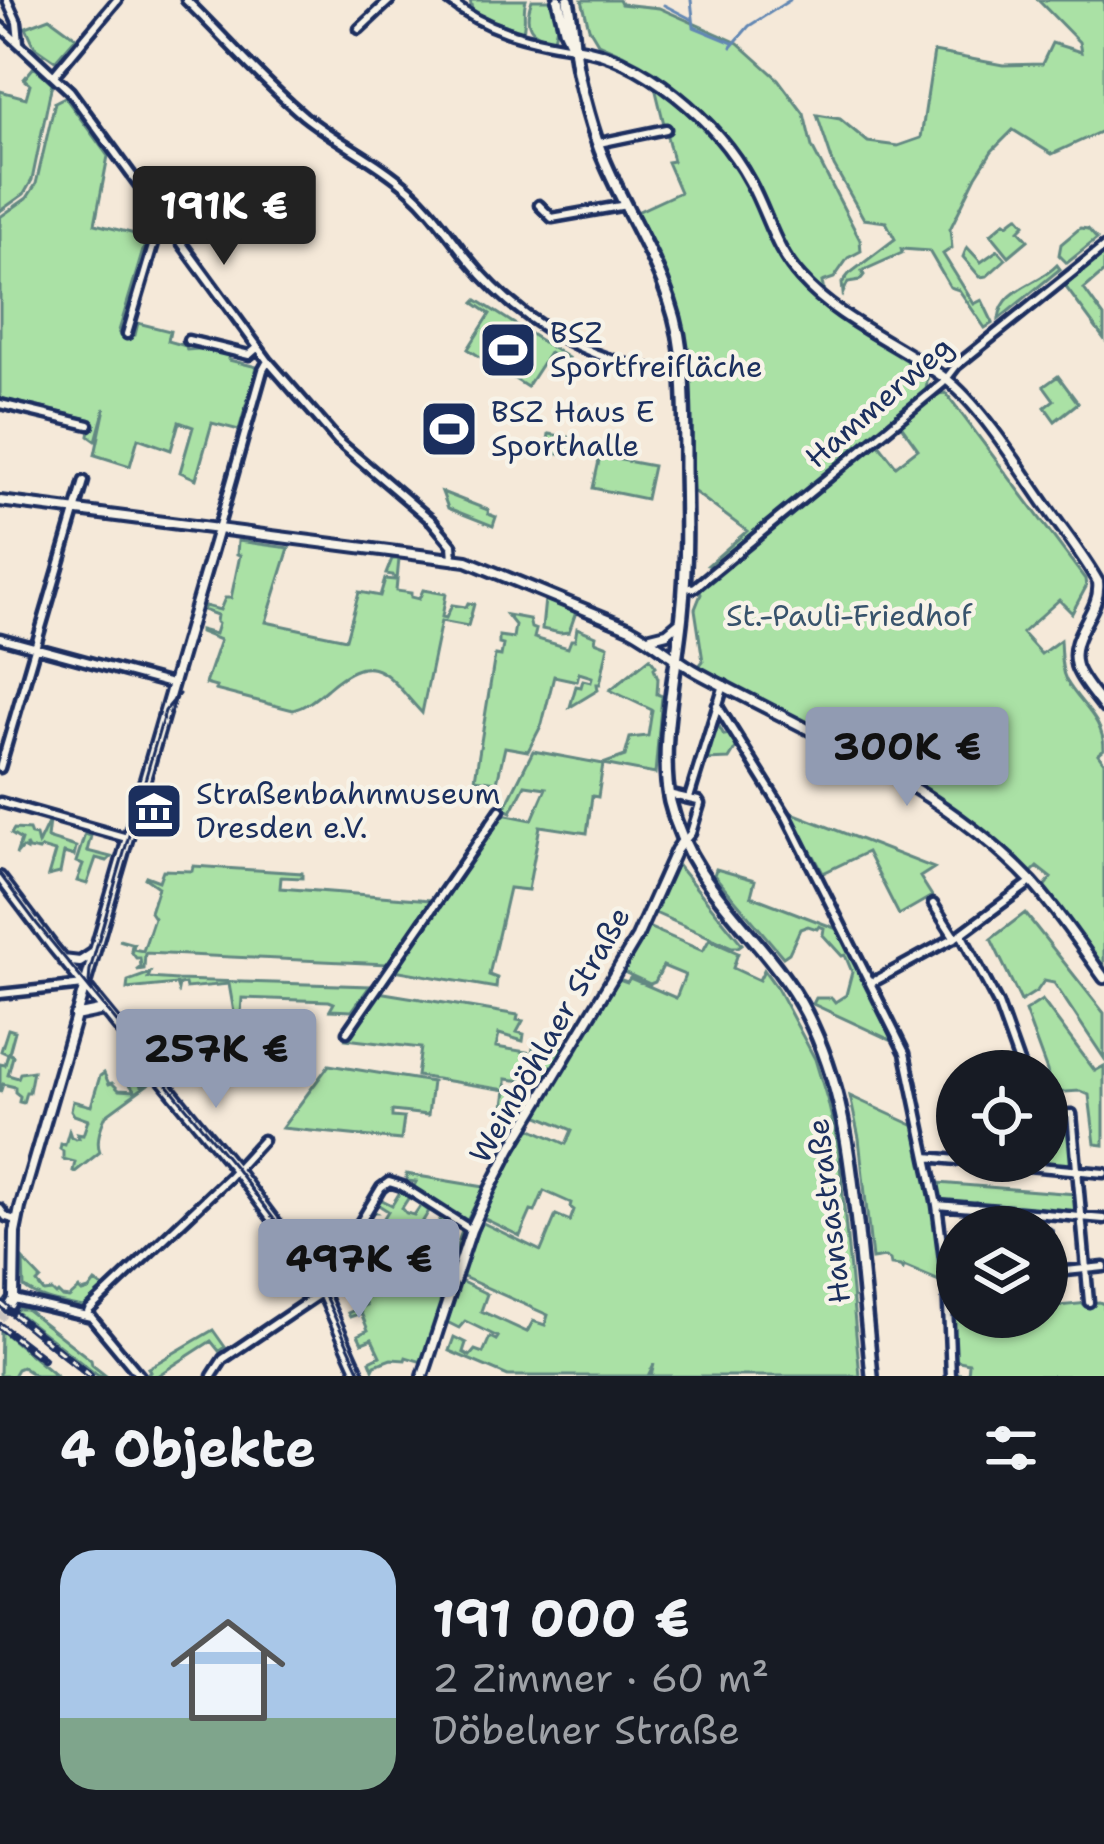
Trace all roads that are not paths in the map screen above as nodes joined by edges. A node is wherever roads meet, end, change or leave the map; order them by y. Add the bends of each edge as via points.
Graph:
1 (7, 0) edge
2 (117, 0) edge
3 (186, 0) edge
4 (390, 0) edge
5 (448, 0) edge
6 (558, 0) edge
7 (568, 0) edge
8 (0, 26) edge
9 (359, 29) dead end
10 (19, 42) junction
11 (574, 46) junction
12 (55, 74) junction
13 (666, 129) dead end
14 (598, 144) junction
15 (539, 205) dead end
16 (626, 205) junction
17 (165, 222) junction
18 (1104, 247) edge
19 (127, 334) dead end
20 (188, 340) dead end
21 (257, 348) junction
22 (268, 361) junction
23 (683, 373) junction
24 (946, 380) junction
25 (0, 404) edge
26 (89, 425) dead end
27 (84, 481) dead end
28 (0, 501) edge
29 (75, 511) junction
30 (218, 529) junction
31 (453, 559) junction
32 (684, 587) junction
33 (681, 621) junction
34 (0, 638) edge
35 (649, 638) junction
36 (36, 647) junction
37 (677, 658) junction
38 (171, 684) junction
39 (724, 685) junction
40 (717, 705) junction
41 (1104, 707) edge
42 (0, 768) edge
43 (668, 794) junction
44 (689, 798) junction
45 (0, 802) edge
46 (500, 810) dead end
47 (127, 838) junction
48 (682, 842) junction
49 (0, 877) edge
50 (1031, 882) junction
51 (933, 904) dead end
52 (958, 936) junction
53 (93, 953) junction
54 (64, 960) junction
55 (1104, 978) edge
56 (871, 983) junction
57 (84, 985) junction
58 (0, 994) edge
59 (104, 1010) junction
60 (75, 1016) junction
61 (347, 1032) dead end
62 (1014, 1050) edge
63 (1068, 1114) edge
64 (263, 1140) dead end
65 (926, 1157) junction
66 (936, 1158) edge
67 (236, 1170) junction
68 (1068, 1170) edge
69 (1077, 1171) junction
70 (1104, 1173) edge
71 (937, 1205) joint
72 (950, 1206) edge
73 (0, 1209) edge
74 (1068, 1216) edge
75 (1082, 1217) junction
76 (1104, 1219) edge
77 (17, 1221) junction
78 (471, 1230) junction
79 (1104, 1268) edge
80 (1086, 1269) junction
81 (1068, 1271) edge
82 (320, 1289) junction
83 (1090, 1302) dead end
84 (8, 1308) joint
85 (87, 1315) junction
86 (949, 1338) edge
87 (140, 1376) edge
88 (212, 1376) edge
89 (360, 1376) edge
90 (423, 1376) edge
91 (872, 1376) edge
92 (951, 1376) edge

1 - 10 street
2 - 12 street
3 - 23 street via 300,112 407,188 532,319 585,351
4 - 9 street
5 - 11 street via 497,30
6 - 11 main road
7 - 11 main road
8 - 10 street
10 - 12 street
11 - 14 main road, Hansastraße
11 - 24 street via 627,63 690,108 739,164 802,280
12 - 17 street
13 - 14 street
14 - 16 main road, Hansastraße
15 - 16 street via 552,218
16 - 23 main road, Hansastraße via 668,298
17 - 19 street
17 - 21 street
18 - 24 street, Hammerweg
20 - 21 street via 249,355
21 - 22 street
22 - 30 street
22 - 31 street via 338,441 432,521
23 - 32 main road, Hansastraße
24 - 32 street, Hammerweg via 694,588
24 - 41 street via 995,435 1098,582 1075,658
25 - 26 street
27 - 29 street
28 - 29 street
29 - 30 street
29 - 36 street
30 - 31 street
30 - 38 street
31 - 35 street
32 - 33 main road, Hansastraße
33 - 35 street
33 - 37 main road, Hansastraße
34 - 36 street
35 - 37 street
36 - 38 street
36 - 42 street
37 - 39 street
37 - 43 main road, Hansastraße
38 - 47 street
39 - 40 street, Weinböhlaer Straße
39 - 50 street via 920,791
40 - 44 street, Weinböhlaer Straße
40 - 56 street via 787,817
43 - 44 street
43 - 48 main road, Hansastraße
44 - 48 street, Weinböhlaer Straße via 700,804
45 - 47 street
46 - 61 street
47 - 53 street
48 - 78 street, Weinböhlaer Straße via 637,938
48 - 91 main road, Hansastraße via 796,995 825,1054 850,1150
49 - 54 street
50 - 52 street
50 - 55 street
51 - 52 street
52 - 56 street
52 - 62 street
53 - 54 street via 83,962
53 - 57 street
54 - 57 street
56 - 65 street via 905,1053
57 - 58 street
57 - 59 street
57 - 60 street
59 - 60 street
59 - 67 street
60 - 77 street
63 - 69 street
64 - 67 street
65 - 66 street
65 - 71 street
67 - 82 street
67 - 85 street
68 - 69 street
69 - 70 street
69 - 75 street
71 - 72 street
73 - 77 street
74 - 75 street
75 - 76 street
75 - 80 street
77 - 84 street
78 - 82 street via 402,1186 385,1184
78 - 90 street, Weinböhlaer Straße
79 - 80 street
80 - 81 street
80 - 83 street
82 - 88 street via 226,1356
82 - 89 street
84 - 85 street
85 - 87 street
86 - 92 street

